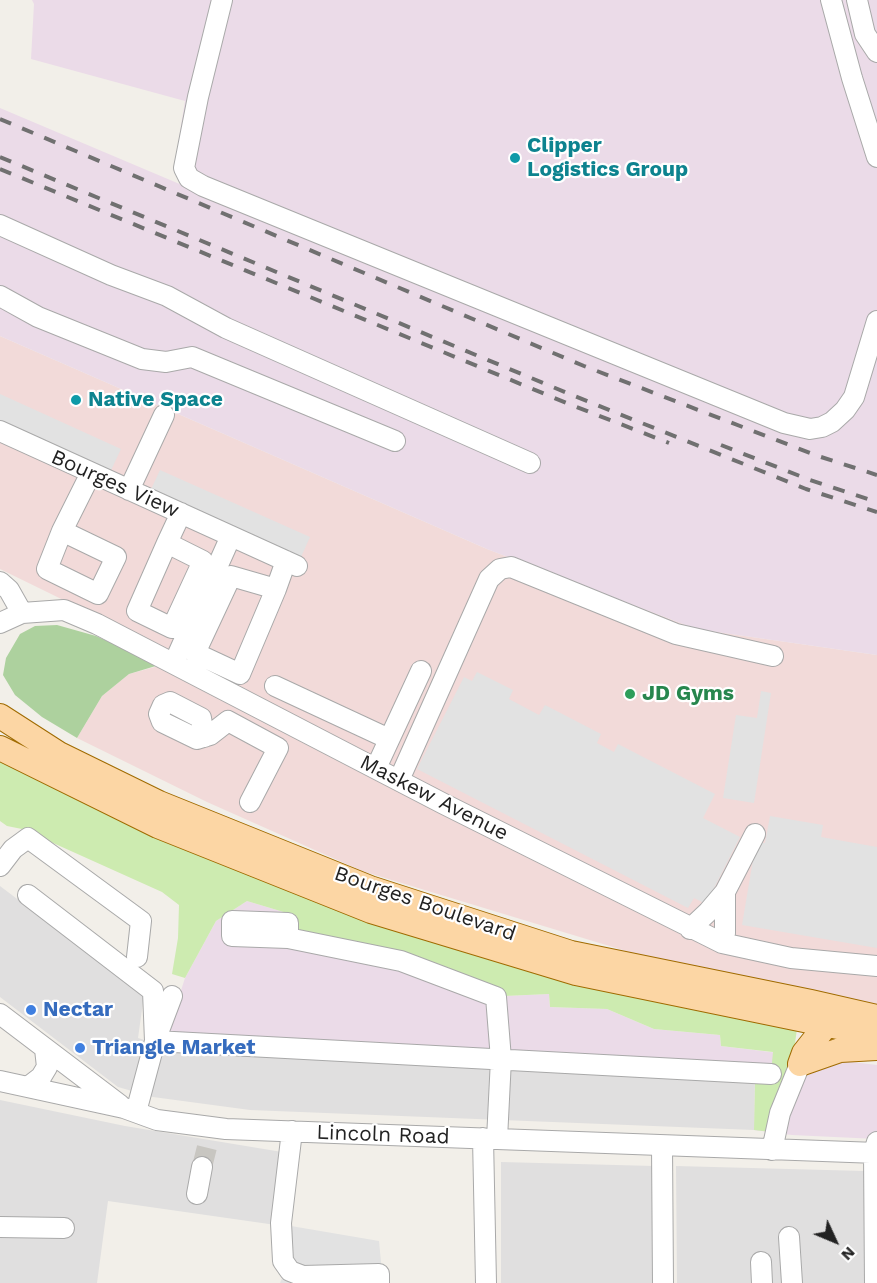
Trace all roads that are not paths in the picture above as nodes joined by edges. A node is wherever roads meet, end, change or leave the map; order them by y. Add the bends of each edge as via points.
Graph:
1 (222, 0) edge
2 (831, 0) edge
3 (857, 0) edge
4 (877, 52) edge
5 (877, 157) edge
6 (0, 225) edge
7 (0, 296) edge
8 (877, 321) edge
9 (164, 415) dead end
10 (0, 431) edge
11 (395, 441) dead end
12 (530, 463) dead end
13 (92, 473) junction
14 (129, 490) junction
15 (181, 513) junction
16 (62, 531) dead end
17 (231, 536) junction
18 (167, 543) dead end
19 (0, 582) edge
20 (276, 590) junction
21 (22, 613) junction
22 (0, 625) edge
23 (773, 656) dead end
24 (174, 663) junction
25 (421, 670) dead end
26 (275, 686) dead end
27 (271, 713) junction
28 (0, 716) edge
29 (258, 735) junction
30 (204, 737) dead end
31 (389, 739) junction
32 (0, 748) edge
33 (55, 764) junction
34 (376, 768) junction
35 (399, 780) junction
36 (101, 786) junction
37 (250, 802) dead end
38 (755, 834) dead end
39 (0, 866) edge
40 (725, 892) junction
41 (28, 895) dead end
42 (690, 929) junction
43 (288, 938) dead end
44 (722, 943) junction
45 (137, 957) dead end
46 (877, 966) edge
47 (172, 996) dead end
48 (0, 1014) edge
49 (867, 1016) edge
50 (830, 1025) junction
51 (877, 1035) edge
52 (162, 1041) junction
53 (45, 1048) junction
54 (877, 1048) edge
55 (501, 1059) junction
56 (800, 1064) junction
57 (771, 1074) dead end
58 (0, 1081) edge
59 (28, 1087) junction
60 (0, 1090) edge
61 (130, 1110) junction
62 (157, 1119) junction
63 (292, 1131) junction
64 (490, 1138) junction
65 (662, 1146) junction
66 (772, 1149) junction
67 (876, 1149) edge
68 (202, 1167) tunnel mouth
69 (197, 1194) dead end
70 (0, 1227) edge
71 (64, 1228) dead end
72 (789, 1237) dead end
73 (761, 1262) dead end
74 (379, 1283) edge
75 (486, 1283) edge
76 (663, 1283) edge
77 (762, 1283) edge
78 (792, 1283) edge
79 (875, 1283) edge

1 - 8 street via 184,168 189,178 203,186 784,423 810,429 832,422 854,397
2 - 5 street
3 - 4 street via 865,34
6 - 12 street via 168,296 226,328
7 - 11 street via 39,317 142,359 166,362 192,357
9 - 14 street
10 - 13 street, Bourges View
13 - 14 street, Bourges View
13 - 16 street
14 - 15 street, Bourges View
15 - 17 street, Bourges View
15 - 18 street
17 - 20 street, Bourges View via 292,564
17 - 24 street
19 - 21 street
20 - 20 street via 240,674 195,653 231,576
21 - 22 street, Maskew Avenue
21 - 24 street, Maskew Avenue via 64,610
23 - 35 street via 676,634 511,567 500,569 489,579
24 - 27 street, Maskew Avenue
25 - 31 street
26 - 31 street
27 - 29 street
27 - 34 street, Maskew Avenue
28 - 33 main road, Bourges Boulevard
29 - 30 street via 228,722
29 - 37 street via 278,748
31 - 34 street
32 - 33 main road, Bourges Boulevard
33 - 36 main road, Bourges Boulevard
34 - 35 street, Maskew Avenue
35 - 42 street, Maskew Avenue
36 - 49 main road, Bourges Boulevard via 159,803 370,888 571,953
36 - 50 main road, Bourges Boulevard via 158,826 370,910 576,973
38 - 40 street
39 - 45 street via 28,838 141,921
40 - 42 street
40 - 44 street
41 - 52 street via 153,990
42 - 44 street, Maskew Avenue
43 - 55 street via 401,961 496,997
44 - 46 street, Maskew Avenue via 791,958
47 - 52 street
48 - 53 street
49 - 50 main road via 848,1015
50 - 51 main road, Bourges Boulevard
50 - 56 main road via 804,1053
52 - 55 street
52 - 61 street
53 - 59 street via 47,1067
53 - 61 street
54 - 56 main road via 840,1050
55 - 57 street
55 - 64 street
56 - 66 street via 780,1113
58 - 59 street, Lincoln Road
59 - 61 street, Lincoln Road
60 - 62 street via 125,1118
61 - 62 street, Lincoln Road
62 - 63 street, Lincoln Road via 210,1135
63 - 64 street, Lincoln Road
63 - 74 street via 281,1223 282,1261 303,1276 379,1274
64 - 65 street, Lincoln Road
64 - 75 street
65 - 66 street, Lincoln Road
65 - 76 street
66 - 67 street, Lincoln Road
67 - 79 street
68 - 69 street
70 - 71 street
72 - 78 street
73 - 77 street

